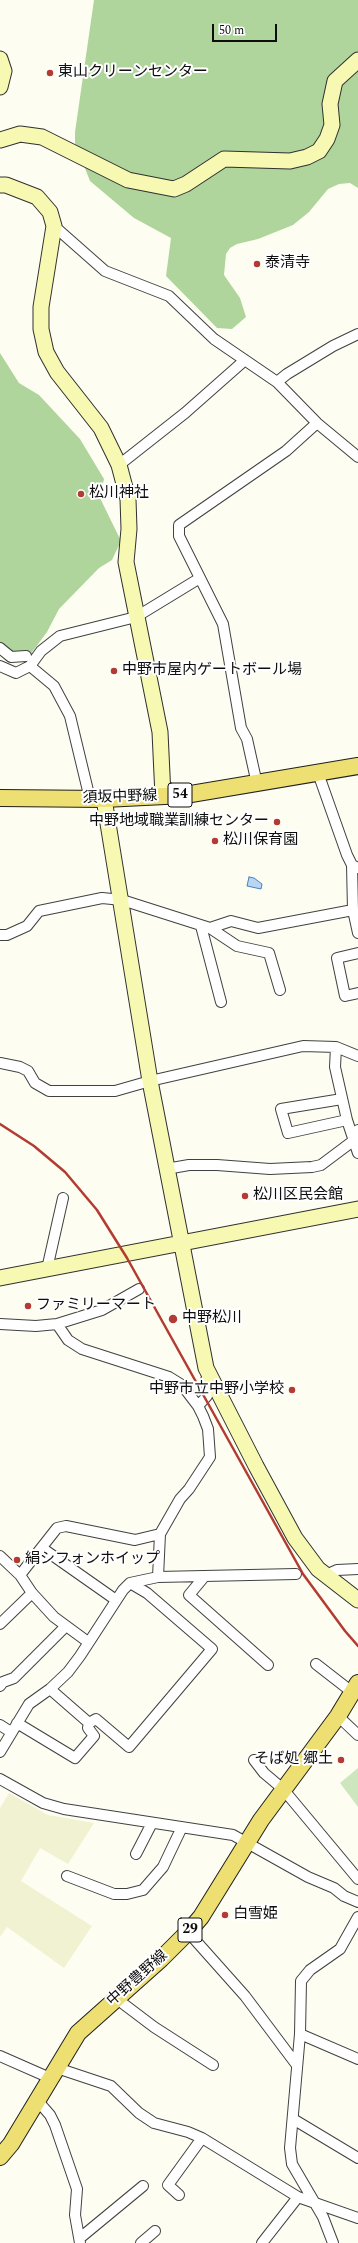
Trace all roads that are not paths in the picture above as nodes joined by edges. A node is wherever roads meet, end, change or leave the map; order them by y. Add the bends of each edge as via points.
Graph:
1 (0, 59) edge
2 (358, 60) edge
3 (0, 87) edge
4 (0, 140) edge
5 (0, 185) edge
6 (54, 226) junction
7 (358, 334) edge
8 (245, 360) junction
9 (277, 382) junction
10 (317, 423) junction
11 (358, 457) edge
12 (119, 465) junction
13 (200, 578) junction
14 (136, 617) junction
15 (0, 648) edge
16 (26, 656) dead end
17 (0, 666) edge
18 (30, 666) junction
19 (358, 766) edge
20 (318, 773) junction
21 (257, 784) junction
22 (163, 796) junction
23 (0, 798) edge
24 (97, 799) junction
25 (355, 867) edge
26 (122, 900) junction
27 (353, 910) junction
28 (206, 927) junction
29 (358, 933) edge
30 (0, 935) edge
31 (358, 953) edge
32 (280, 990) dead end
33 (358, 993) edge
34 (221, 1002) dead end
35 (336, 1047) junction
36 (358, 1056) edge
37 (0, 1063) edge
38 (150, 1081) junction
39 (342, 1099) junction
40 (347, 1120) junction
41 (358, 1130) edge
42 (353, 1141) junction
43 (358, 1153) edge
44 (166, 1169) junction
45 (63, 1198) dead end
46 (358, 1209) edge
47 (181, 1244) junction
48 (47, 1268) junction
49 (0, 1278) edge
50 (138, 1289) dead end
51 (0, 1324) edge
52 (57, 1324) junction
53 (208, 1375) junction
54 (198, 1406) junction
55 (160, 1534) junction
56 (42, 1548) junction
57 (0, 1556) edge
58 (358, 1570) edge
59 (296, 1574) dead end
60 (20, 1575) junction
61 (326, 1575) junction
62 (158, 1577) junction
63 (204, 1577) junction
64 (130, 1582) junction
65 (32, 1593) junction
66 (116, 1600) junction
67 (358, 1600) edge
68 (0, 1624) edge
69 (66, 1626) junction
70 (88, 1642) junction
71 (316, 1664) dead end
72 (268, 1665) dead end
73 (0, 1686) edge
74 (50, 1688) junction
75 (355, 1693) edge
76 (338, 1716) junction
77 (17, 1723) junction
78 (88, 1723) junction
79 (0, 1725) edge
80 (11, 1732) junction
81 (358, 1735) edge
82 (0, 1752) edge
83 (254, 1760) dead end
84 (0, 1780) edge
85 (283, 1789) junction
86 (152, 1823) junction
87 (182, 1827) junction
88 (247, 1842) junction
89 (136, 1854) dead end
90 (67, 1876) dead end
91 (358, 1879) edge
92 (358, 1902) edge
93 (357, 1923) edge
94 (188, 1932) junction
95 (117, 1999) junction
96 (300, 2034) junction
97 (0, 2056) edge
98 (358, 2059) edge
99 (296, 2064) junction
100 (213, 2065) dead end
101 (53, 2073) junction
102 (37, 2100) junction
103 (293, 2119) junction
104 (202, 2138) junction
105 (0, 2157) edge
106 (358, 2158) edge
107 (143, 2186) dead end
108 (180, 2195) dead end
109 (298, 2197) junction
110 (314, 2203) junction
111 (358, 2218) edge
112 (155, 2231) dead end
113 (80, 2241) edge
114 (141, 2243) edge
115 (262, 2243) edge
116 (333, 2243) edge

1 - 3 street via 4,71
2 - 4 street via 335,81 330,104 332,125 327,139 318,150 307,157 290,161 224,159 174,189 128,180 42,137 20,134
5 - 6 street via 37,197 50,212
6 - 8 street via 105,272 169,296 214,339
6 - 12 street via 42,307 46,352 57,372 101,428
7 - 9 street via 333,346
8 - 9 street
8 - 12 street via 185,413
9 - 10 street
10 - 11 street
10 - 13 street via 286,451 179,526 179,536
12 - 14 street via 128,499 126,562
13 - 14 street
13 - 21 street via 223,624 241,728 247,739
14 - 18 street via 60,636 41,651
14 - 22 street via 160,732
15 - 16 street via 11,657
17 - 18 street via 16,673
18 - 24 street via 54,686 70,716
19 - 20 main road, 須坂中野線 / 54
20 - 21 main road, 須坂中野線 / 54
20 - 25 street via 347,855
21 - 22 main road, 須坂中野線 / 54
22 - 24 main road, 須坂中野線 / 54
23 - 24 main road, 須坂中野線 / 54
24 - 26 street
25 - 27 street
26 - 28 street
26 - 30 street via 102,898 39,911 28,926 7,935
26 - 38 street
27 - 28 street via 258,928 231,921
27 - 29 street
28 - 32 street via 237,946 269,953
28 - 34 street
31 - 33 street via 337,958 345,996
35 - 36 street
35 - 38 street via 303,1046
35 - 39 street via 335,1067
37 - 38 street via 28,1071 35,1083 49,1091 115,1091
38 - 44 street
39 - 40 street
39 - 40 street via 281,1109 288,1133
40 - 42 street
41 - 42 street
42 - 43 street
42 - 44 street via 321,1165 312,1168 270,1169 189,1165
44 - 47 street
45 - 48 street
46 - 47 street
47 - 48 street
47 - 53 street
48 - 49 street
50 - 52 street via 102,1310
51 - 52 street
52 - 54 street via 68,1340 82,1349 169,1377 182,1385
53 - 54 street via 207,1396
53 - 61 street via 295,1538 318,1569
54 - 55 street via 208,1429 210,1457 180,1499
55 - 56 street via 135,1540 66,1526 57,1528
55 - 62 street
56 - 60 street
56 - 66 street
57 - 60 street
58 - 61 street via 337,1570
59 - 63 street
60 - 65 street
61 - 67 street
62 - 63 street
62 - 64 street
63 - 72 street via 189,1595
64 - 66 street
64 - 78 street via 212,1649 129,1747 96,1719
65 - 68 street
65 - 69 street
66 - 70 street
69 - 70 street
69 - 73 street via 14,1678 2,1682
70 - 74 street via 68,1672
71 - 75 street
74 - 77 street via 29,1704
74 - 78 street
75 - 76 main road, 中野豊野線 / 29
76 - 81 street
76 - 85 main road, 中野豊野線 / 29
77 - 78 street via 74,1758 94,1736 88,1728
77 - 80 street
79 - 80 street
80 - 82 street
83 - 85 street via 264,1773
84 - 86 street via 43,1803 64,1809
85 - 88 main road, 中野豊野線 / 29
85 - 91 street
86 - 87 street
86 - 89 street
87 - 88 street via 233,1835
87 - 90 street via 163,1867 143,1890 114,1894
88 - 92 street
88 - 94 main road, 中野豊野線 / 29 via 201,1917
93 - 96 street via 340,1949 310,1970 300,1981
94 - 95 main road, 中野豊野線 / 29
94 - 99 street via 245,1996
95 - 100 street via 154,2027
95 - 101 main road, 中野豊野線 / 29 via 78,2033
96 - 98 street
96 - 99 street
97 - 101 street
99 - 103 street
101 - 102 main road, 中野豊野線 / 29
101 - 104 street via 111,2086 139,2113 154,2123
102 - 105 main road, 中野豊野線 / 29 via 11,2144
102 - 113 street via 55,2125 78,2189 75,2215
103 - 106 street
103 - 110 street via 290,2148 292,2164
104 - 108 street via 168,2186
104 - 109 street
107 - 113 street
109 - 110 street
109 - 115 street
110 - 111 street
110 - 116 street via 323,2217
112 - 114 street

